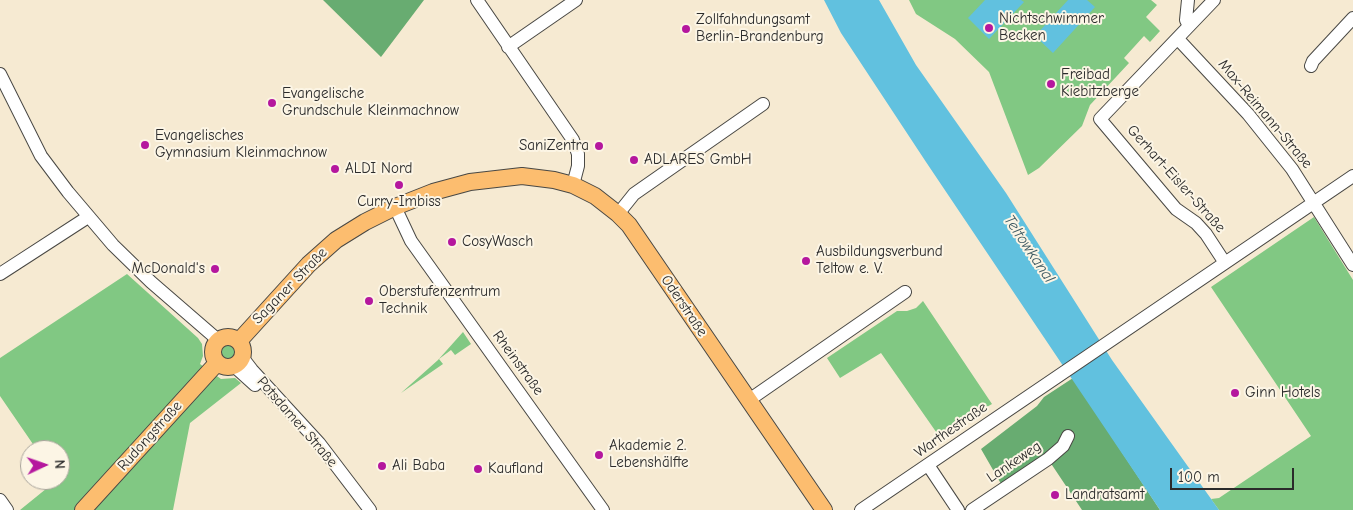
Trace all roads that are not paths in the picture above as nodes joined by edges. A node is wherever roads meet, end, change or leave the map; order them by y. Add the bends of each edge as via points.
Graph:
1 (476, 0) edge
2 (576, 0) edge
3 (1188, 0) edge
4 (1214, 0) edge
5 (1353, 18) edge
6 (1189, 26) junction
7 (1178, 39) junction
8 (508, 47) junction
9 (1312, 66) dead end
10 (2, 82) edge
11 (764, 104) dead end
12 (1353, 176) edge
13 (573, 185) junction
14 (1313, 202) junction
15 (394, 207) junction
16 (618, 214) junction
17 (88, 217) junction
18 (1225, 263) junction
19 (1353, 265) edge
20 (0, 274) edge
21 (905, 292) dead end
22 (218, 340) junction
23 (239, 341) junction
24 (238, 362) junction
25 (217, 363) junction
26 (749, 400) junction
27 (1068, 436) dead end
28 (928, 465) junction
29 (0, 500) edge
30 (7, 510) edge
31 (83, 510) edge
32 (370, 510) edge
33 (603, 510) edge
34 (824, 510) edge
35 (861, 510) edge
36 (958, 510) edge
37 (972, 510) edge

1 - 8 street
2 - 8 street
3 - 6 street via 1186,20
4 - 6 street
5 - 9 street
6 - 7 street
7 - 14 street, Max-Reimann-Straße via 1248,114 1292,169
7 - 18 street, Gerhart-Eisler-Straße via 1100,119 1176,209 1206,234
8 - 13 street via 573,140 578,154
10 - 17 street via 41,156
11 - 16 street via 634,194
12 - 14 street
13 - 15 main road, Saganer Straße via 522,176 470,182
13 - 16 main road, Oderstraße
14 - 18 street
14 - 19 street, Max-Reimann-Straße
15 - 23 main road, Saganer Straße via 336,240 309,264
15 - 33 street, Rheinstraße via 416,249
16 - 26 main road, Oderstraße via 638,238
17 - 20 street
17 - 22 street via 151,282
18 - 28 street, Warthestraße
21 - 26 street
22 - 23 main road via 228,336
22 - 25 main road via 213,350
23 - 24 main road via 243,348
24 - 25 main road via 226,367
24 - 32 street, Potsdamer Straße via 246,376 324,462 352,486
25 - 31 main road, Rudongstraße
26 - 34 main road, Oderstraße
27 - 37 street, Lankeweg via 1063,446 1048,459
28 - 35 street, Warthestraße
28 - 36 street
29 - 30 street

